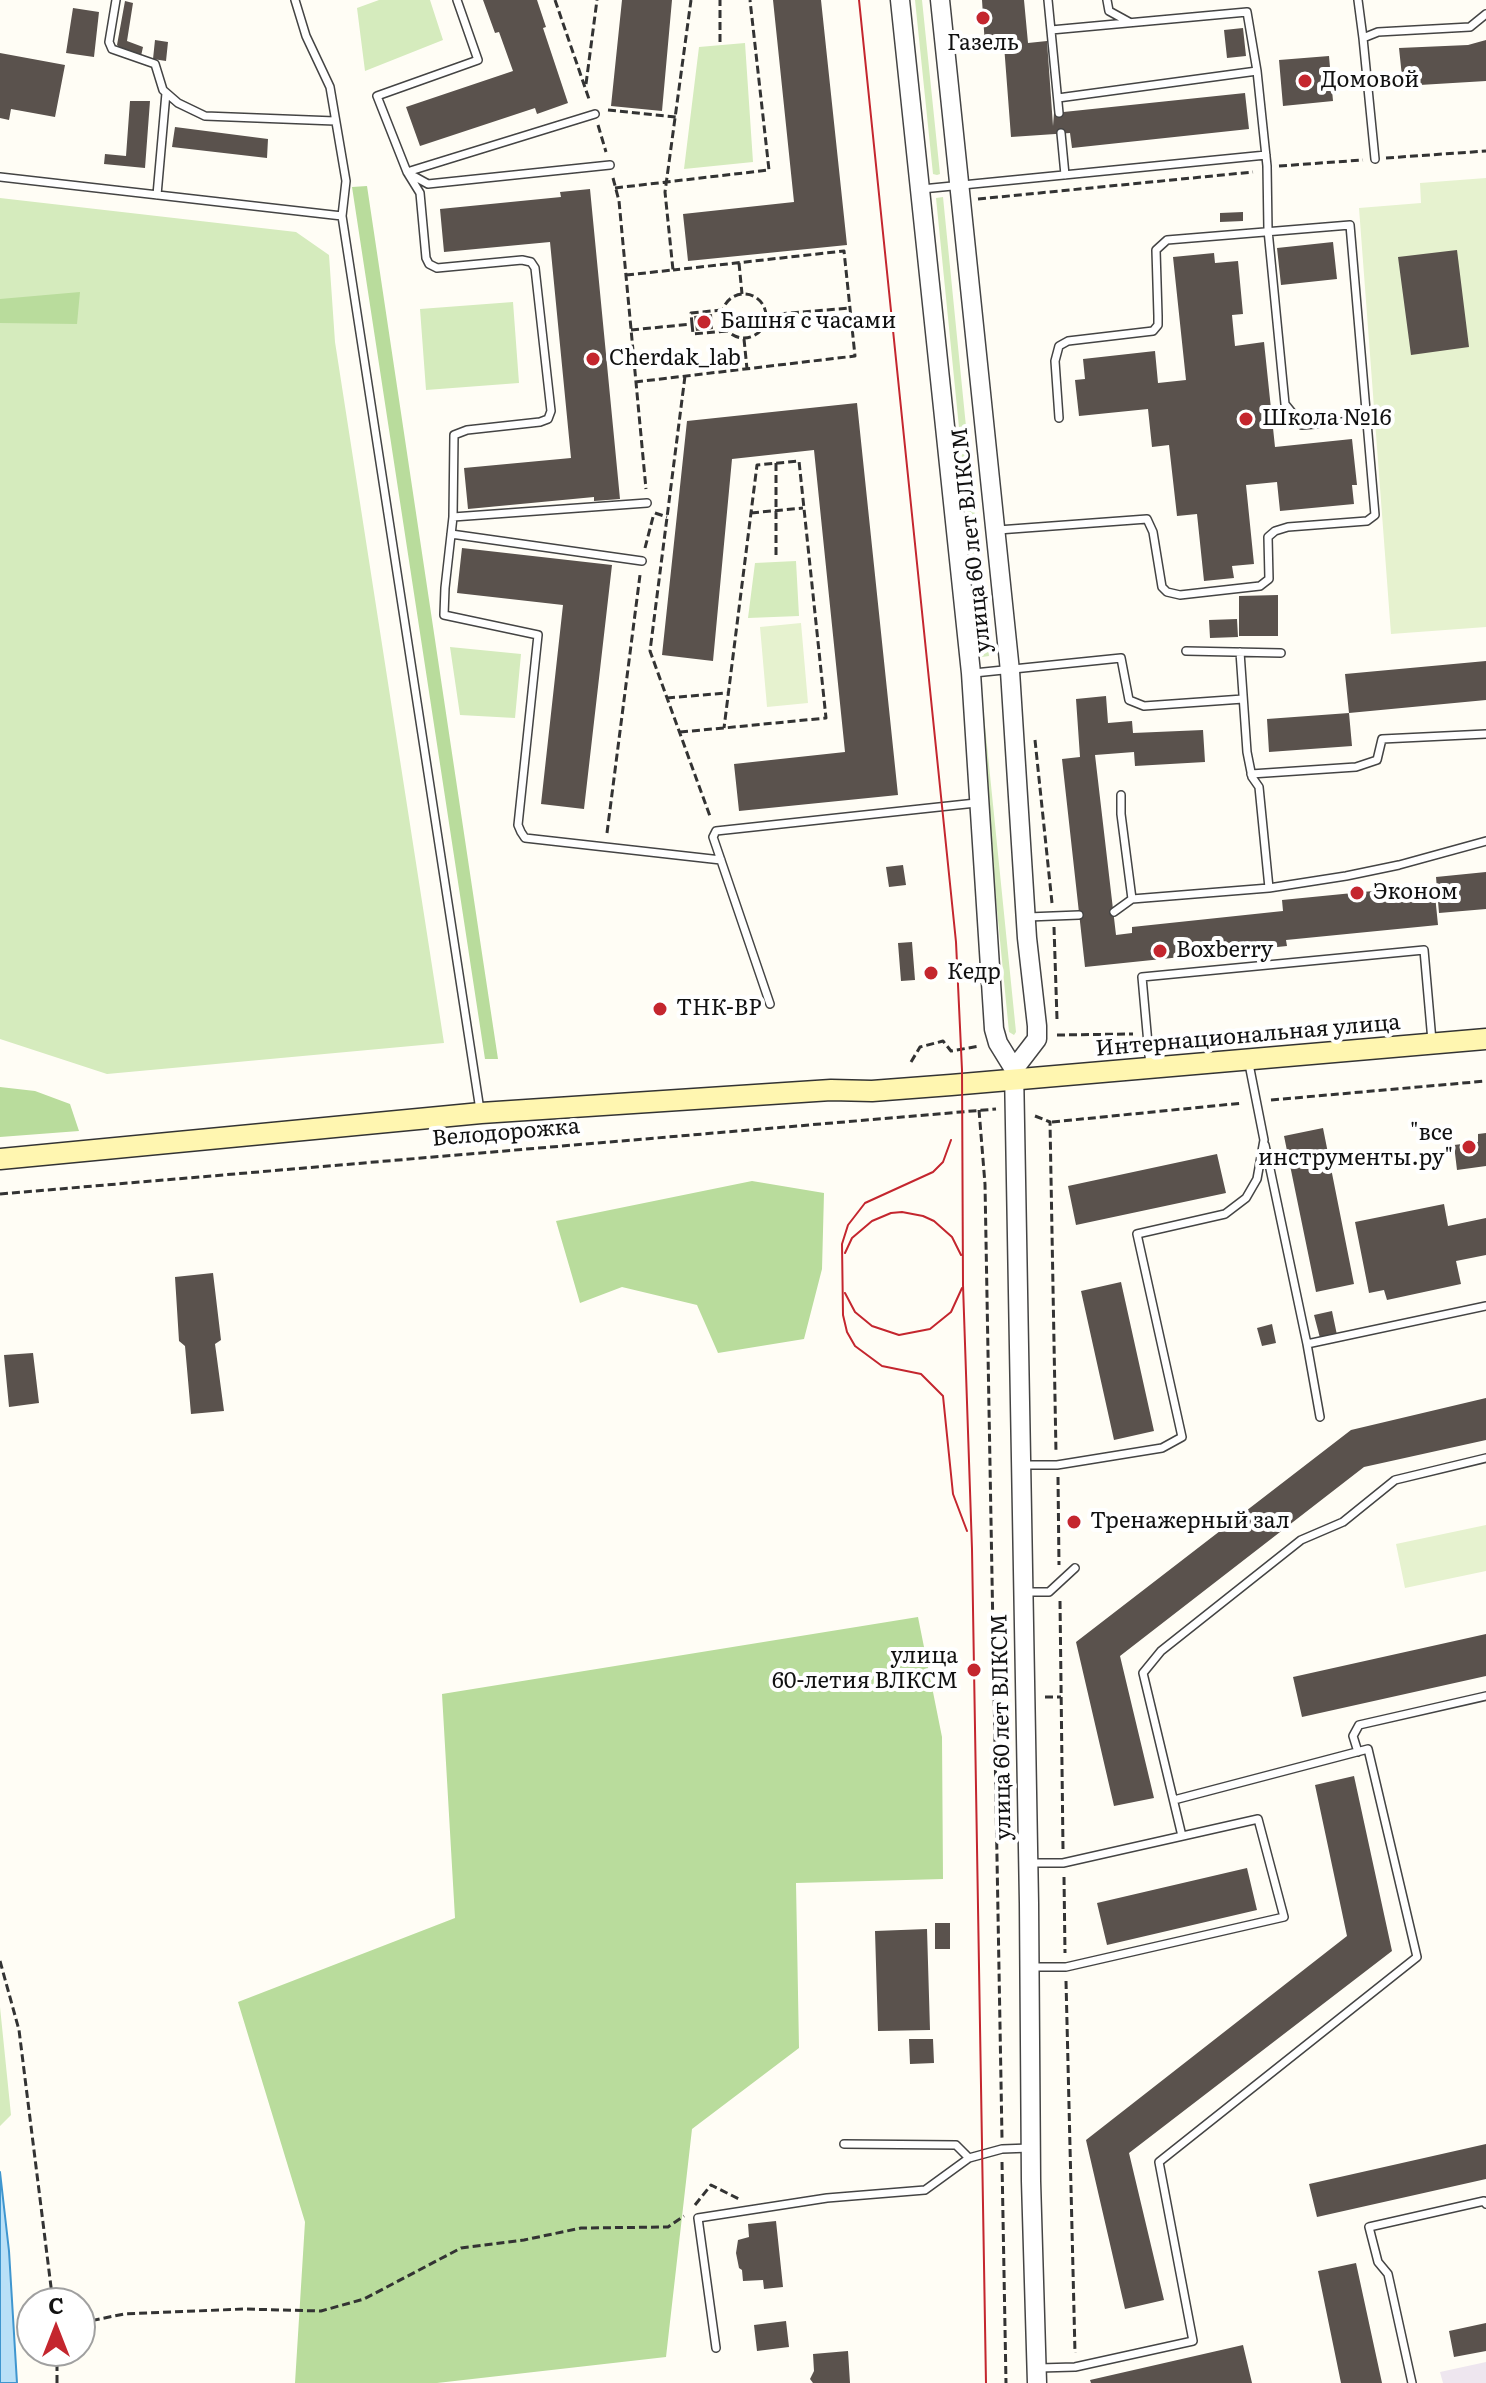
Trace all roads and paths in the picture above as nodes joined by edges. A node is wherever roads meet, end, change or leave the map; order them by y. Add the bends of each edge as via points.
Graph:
1 (116, 0) edge
2 (295, 0) edge
3 (457, 0) edge
4 (555, 0) edge
5 (597, 0) edge
6 (691, 0) edge
7 (720, 0) edge
8 (750, 0) edge
9 (900, 0) edge
10 (940, 0) edge
11 (1048, 0) edge
12 (1107, 0) edge
13 (1358, 0) edge
14 (1486, 14) edge
15 (1131, 23) junction
16 (1051, 30) junction
17 (1363, 38) junction
18 (720, 42) dead end
19 (1257, 71) junction
20 (586, 88) junction
21 (166, 93) junction
22 (1058, 98) junction
23 (594, 111) junction
24 (1059, 113) dead end
25 (676, 117) junction
26 (335, 121) junction
27 (1061, 133) dead end
28 (1266, 155) junction
29 (1375, 159) dead end
30 (610, 165) junction
31 (1267, 171) junction
32 (407, 172) junction
33 (1065, 175) junction
34 (0, 177) edge
35 (669, 180) junction
36 (959, 185) junction
37 (615, 188) junction
38 (920, 189) junction
39 (157, 195) junction
40 (978, 199) dead end
41 (342, 216) junction
42 (1268, 230) junction
43 (739, 263) junction
44 (673, 270) junction
45 (626, 275) junction
46 (742, 294) junction
47 (850, 308) junction
48 (723, 310) junction
49 (767, 315) junction
50 (692, 324) junction
51 (631, 330) junction
52 (728, 331) junction
53 (744, 339) junction
54 (747, 369) junction
55 (685, 376) junction
56 (635, 382) junction
57 (1059, 418) dead end
58 (1367, 420) junction
59 (776, 463) junction
60 (647, 503) joint
61 (804, 508) junction
62 (776, 511) junction
63 (654, 513) dead end
64 (751, 513) junction
65 (453, 517) junction
66 (995, 530) junction
67 (451, 534) junction
68 (776, 557) dead end
69 (642, 561) junction
70 (1186, 651) dead end
71 (1240, 652) junction
72 (1281, 653) dead end
73 (1010, 671) junction
74 (971, 673) junction
75 (729, 693) junction
76 (667, 698) junction
77 (1243, 699) junction
78 (724, 728) junction
79 (680, 732) junction
80 (1486, 734) edge
81 (1251, 774) junction
82 (1121, 795) dead end
83 (978, 803) junction
84 (716, 831) junction
85 (1486, 841) edge
86 (606, 847) junction
87 (721, 860) junction
88 (1269, 888) junction
89 (1132, 899) junction
90 (1114, 912) dead end
91 (1079, 915) dead end
92 (1026, 917) junction
93 (770, 1004) dead end
94 (1486, 1039) edge
95 (1433, 1044) junction
96 (1248, 1060) junction
97 (1150, 1068) junction
98 (1014, 1075) junction
99 (1015, 1108) junction
100 (979, 1110) junction
101 (481, 1113) junction
102 (1264, 1140) junction
103 (0, 1159) edge
104 (0, 1194) edge
105 (1486, 1306) edge
106 (1307, 1344) junction
107 (1320, 1417) dead end
108 (1486, 1458) edge
109 (1021, 1465) junction
110 (1057, 1465) junction
111 (1075, 1568) dead end
112 (1060, 1584) junction
113 (1023, 1592) junction
114 (1486, 1696) edge
115 (1358, 1752) junction
116 (1174, 1800) junction
117 (1182, 1836) junction
118 (1063, 1863) junction
119 (1029, 1864) junction
120 (0, 1961) edge
121 (1030, 1967) junction
122 (1066, 1967) junction
123 (844, 2144) dead end
124 (1031, 2148) junction
125 (1002, 2149) junction
126 (969, 2158) junction
127 (1486, 2204) edge
128 (764, 2209) junction
129 (51, 2287) edge
130 (96, 2320) edge
131 (716, 2348) dead end
132 (1075, 2367) junction
133 (1037, 2376) edge
134 (1006, 2383) edge
135 (1412, 2383) edge

1 - 21 lane via 112,49 155,64
2 - 26 lane via 330,87
3 - 32 lane via 478,60 377,96
4 - 20 path
5 - 20 path
6 - 25 path
7 - 18 path
8 - 35 path via 769,170
9 - 38 street, улица 60 лет ВЛКСМ
10 - 36 street, улица 60 лет ВЛКСМ
11 - 16 lane
12 - 15 lane via 1109,11
13 - 17 lane
14 - 17 lane via 1470,27 1378,32
15 - 16 lane
15 - 19 lane via 1247,12
16 - 22 lane
17 - 29 lane
19 - 22 lane
19 - 28 lane
20 - 23 path
21 - 26 lane via 205,116
21 - 39 lane
22 - 24 lane
23 - 25 path
23 - 30 path
23 - 32 lane
25 - 35 path
26 - 41 lane via 346,181
27 - 33 lane
28 - 31 lane
28 - 33 lane
30 - 32 lane via 428,184
30 - 37 path
31 - 40 path
31 - 42 lane
32 - 65 lane via 420,193 429,264 437,268 522,260 535,268 551,411 540,422 454,435
33 - 36 lane
34 - 39 lane
35 - 37 path
35 - 44 path via 665,192
36 - 38 lane
36 - 66 street, улица 60 лет ВЛКСМ
37 - 45 path
38 - 74 street, улица 60 лет ВЛКСМ
39 - 41 lane
41 - 101 lane
42 - 57 lane via 1167,240 1156,250 1158,316 1153,331 1059,346
42 - 58 lane via 1285,404 1302,425
42 - 58 lane via 1350,225
43 - 44 path
43 - 46 path
43 - 47 path via 844,251
44 - 45 path
45 - 51 path
46 - 48 path via 728,300
46 - 49 path via 756,297
47 - 49 path
47 - 54 path via 855,356
48 - 50 path via 691,313
48 - 52 path
49 - 53 path via 763,328
50 - 51 path
50 - 52 path via 693,334
51 - 56 path
52 - 53 path
53 - 54 path
54 - 55 path
55 - 56 path
55 - 76 path via 650,651
56 - 60 path
58 - 66 lane via 1375,515 1367,521 1275,531 1268,537 1269,579 1260,586 1167,592 1147,519
59 - 61 path via 799,461
59 - 62 path
59 - 64 path via 757,465
60 - 65 lane
61 - 62 path
61 - 78 path via 826,718
62 - 64 path
62 - 68 path
63 - 69 path
64 - 75 path
65 - 67 lane
66 - 73 street, улица 60 лет ВЛКСМ
67 - 69 lane
67 - 86 lane via 444,615 538,635 521,832 525,838
69 - 86 path
70 - 71 lane
71 - 72 lane
71 - 77 lane
73 - 74 lane
73 - 77 lane via 1121,658 1129,700 1144,706
73 - 92 street, улица 60 лет ВЛКСМ
74 - 83 street, улица 60 лет ВЛКСМ
75 - 76 path
75 - 78 path
76 - 79 path
77 - 81 lane
78 - 79 path
79 - 84 path
80 - 81 lane via 1382,739 1377,760 1356,767
81 - 88 lane via 1259,787
82 - 89 lane
83 - 84 lane
83 - 98 street, улица 60 лет ВЛКСМ via 994,1029
84 - 87 lane
85 - 88 lane via 1399,865
86 - 87 lane
87 - 93 lane
88 - 89 lane
89 - 90 lane
91 - 92 lane
92 - 98 street, улица 60 лет ВЛКСМ via 1037,1039
94 - 95 main road, Интернациональная улица
95 - 96 main road, Интернациональная улица
95 - 97 lane via 1424,950 1142,977
96 - 97 main road, Интернациональная улица
96 - 102 lane
97 - 98 main road, Интернациональная улица
98 - 99 street, улица 60 лет ВЛКСМ
98 - 101 main road, Интернациональная улица
99 - 100 path, Велодорожка
99 - 109 street, улица 60 лет ВЛКСМ
99 - 110 path via 1050,1122
100 - 104 path, Велодорожка
100 - 125 path via 986,1199
101 - 103 main road, Интернациональная улица
102 - 106 lane
102 - 110 lane via 1257,1179 1246,1198 1225,1214 1137,1234 1182,1437 1162,1448
105 - 106 lane
106 - 107 lane
108 - 116 lane via 1395,1480 1343,1522 1301,1540 1161,1651 1143,1673
109 - 110 lane
109 - 113 street, улица 60 лет ВЛКСМ
110 - 112 path
111 - 112 lane
112 - 113 lane via 1049,1592
112 - 118 path
113 - 119 street, улица 60 лет ВЛКСМ
114 - 115 lane via 1359,1725 1353,1736
115 - 116 lane
115 - 132 lane via 1368,1749 1417,1957 1159,2162 1193,2341
116 - 117 lane
117 - 118 lane
117 - 122 lane via 1258,1819 1284,1917
118 - 119 lane
118 - 122 path
119 - 121 street, улица 60 лет ВЛКСМ
120 - 129 path via 19,2030
121 - 122 lane
121 - 124 street, улица 60 лет ВЛКСМ
122 - 132 path
123 - 126 lane via 956,2145
124 - 125 lane
124 - 133 street, улица 60 лет ВЛКСМ
125 - 126 lane
125 - 134 path
126 - 128 lane via 925,2190
127 - 135 lane via 1369,2227 1378,2262 1388,2274
128 - 130 path via 711,2185 690,2212 668,2227 581,2228 461,2248 364,2299 321,2311 244,2309
128 - 131 lane via 698,2218
132 - 133 lane

